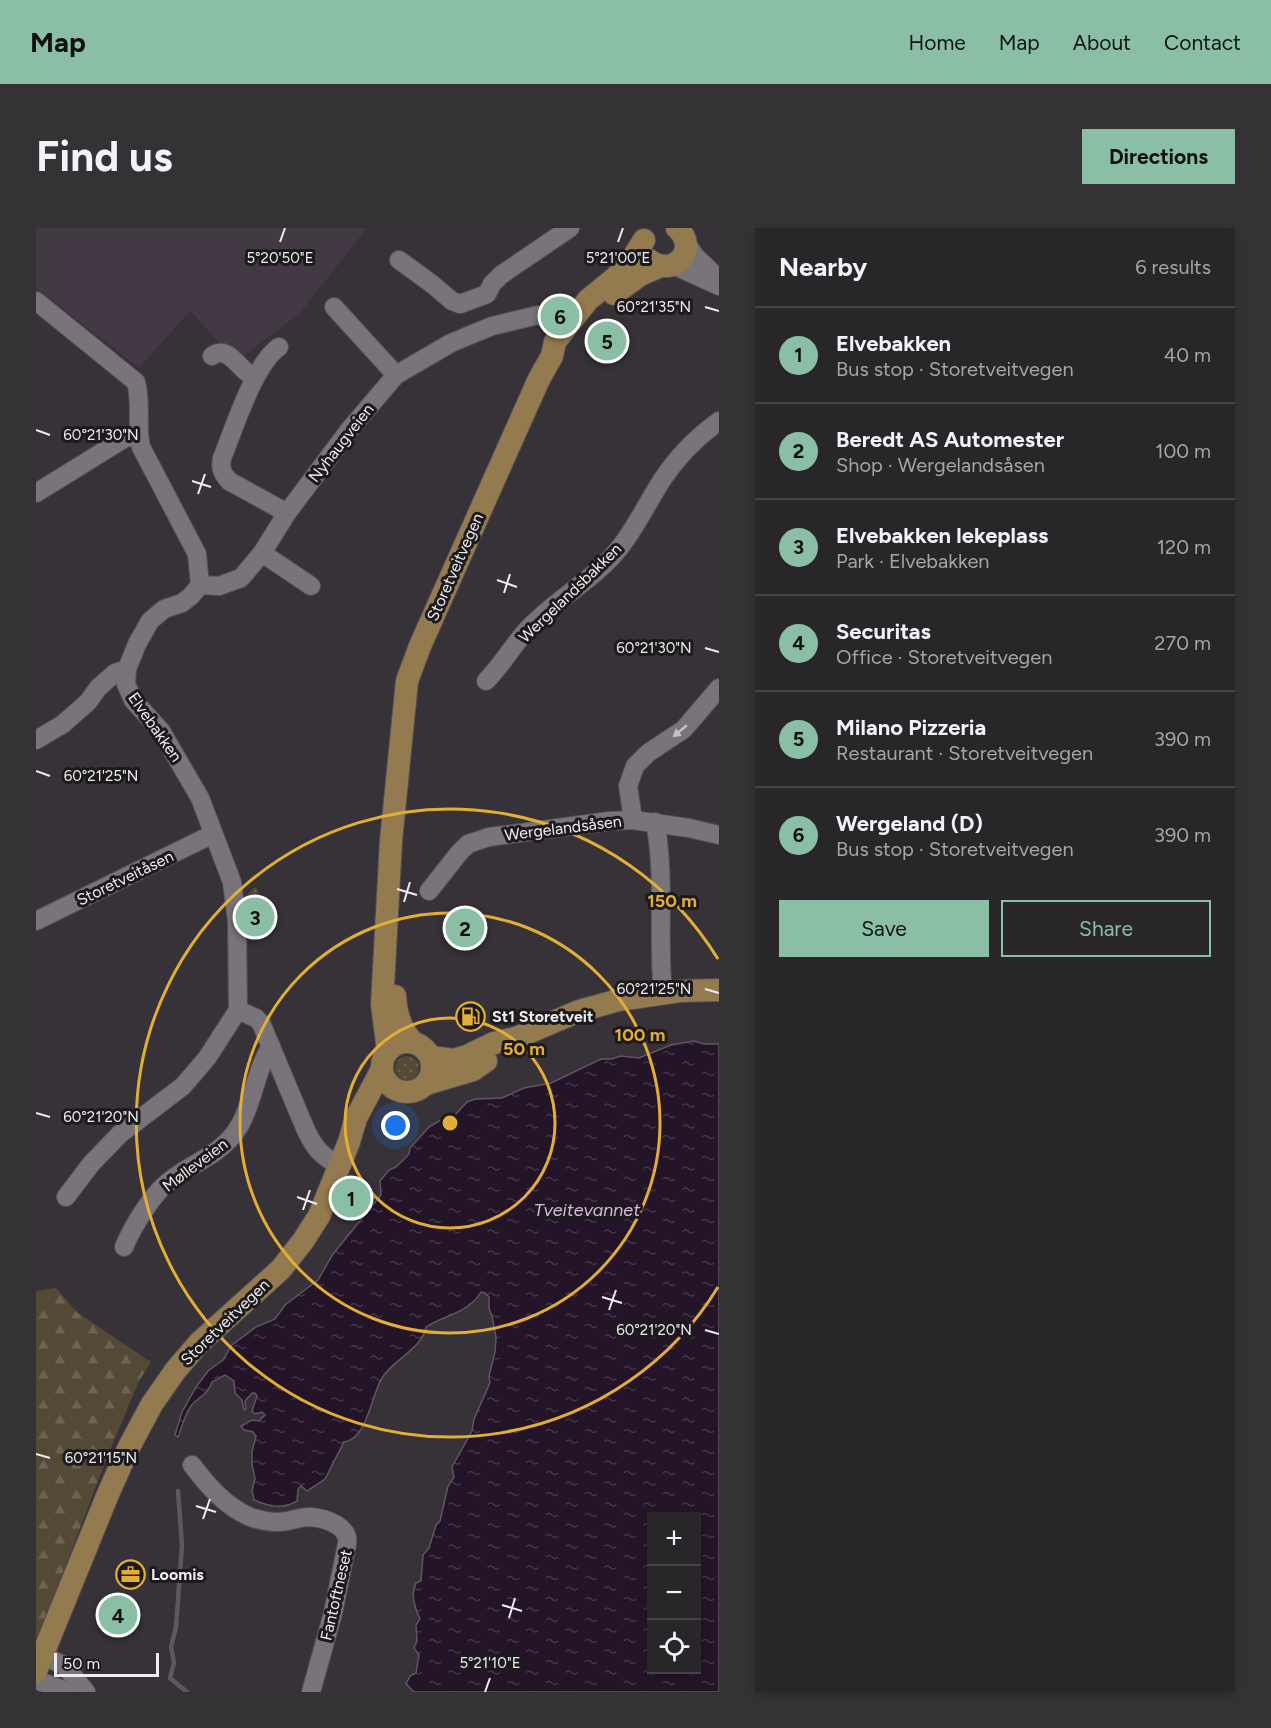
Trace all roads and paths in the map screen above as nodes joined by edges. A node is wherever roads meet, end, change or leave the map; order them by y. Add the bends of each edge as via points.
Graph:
1 (570, 228) edge
2 (648, 234) edge
3 (684, 235) edge
4 (399, 260) dead end
5 (667, 265) junction
6 (719, 279) edge
7 (719, 286) edge
8 (487, 294) junction
9 (36, 301) edge
10 (334, 307) dead end
11 (538, 315) dead end
12 (492, 326) junction
13 (279, 347) dead end
14 (212, 356) dead end
15 (552, 356) junction
16 (396, 375) junction
17 (255, 378) junction
18 (719, 422) edge
19 (139, 436) junction
20 (36, 493) edge
21 (286, 513) junction
22 (262, 553) junction
23 (200, 585) junction
24 (311, 586) dead end
25 (126, 677) junction
26 (486, 681) dead end
27 (719, 688) edge
28 (93, 699) junction
29 (36, 740) edge
30 (36, 750) edge
31 (398, 790) junction
32 (633, 820) junction
33 (655, 822) junction
34 (213, 834) junction
35 (719, 835) edge
36 (429, 891) dead end
37 (36, 921) edge
38 (719, 990) edge
39 (663, 993) junction
40 (238, 1010) junction
41 (516, 1038) junction
42 (271, 1046) junction
43 (422, 1050) junction
44 (385, 1060) junction
45 (418, 1088) junction
46 (349, 1142) junction
47 (330, 1160) dead end
48 (66, 1197) dead end
49 (124, 1247) dead end
50 (192, 1465) dead end
51 (39, 1663) edge
52 (36, 1680) edge
53 (69, 1692) edge
54 (86, 1692) edge
55 (311, 1692) edge

1 - 8 street via 501,275
2 - 5 main road via 646,256 650,261
2 - 15 main road, Storetveitvegen via 630,262 572,319 555,342
3 - 5 main road via 682,258
3 - 6 street
4 - 8 street via 452,302 460,304
5 - 7 street
5 - 15 main road, Storetveitvegen via 623,286
8 - 12 street
9 - 19 street via 136,382
10 - 16 street
11 - 12 street, Nyhaugveien
12 - 16 street, Nyhaugveien via 451,343
13 - 17 street
14 - 17 street via 224,352
15 - 31 main road, Storetveitvegen via 492,483 407,681
16 - 21 street, Nyhaugveien
17 - 21 street via 222,458 221,471 229,481
18 - 26 street, Wergelandsbakken via 670,468 620,547 526,631
19 - 20 street via 125,438
19 - 23 street via 141,447 198,554
21 - 22 street, Nyhaugveien
22 - 23 street, Nyhaugveien via 241,578 219,586
22 - 24 street
23 - 25 street, Elvebakken via 182,603 164,609 150,621
25 - 28 street, Elvebakken via 115,673
25 - 34 street, Elvebakken via 133,700 161,731 179,759 200,798
27 -> 32 street via 684,729 635,766 628,786
28 - 29 street
28 - 30 street via 90,715
31 - 43 main road, Storetveitvegen via 395,998 399,1021 407,1036
31 - 44 main road, Storetveitvegen via 382,979
32 - 33 street, Wergelandsåsen
32 - 36 street, Wergelandsåsen via 479,839 459,853
33 - 35 street, Wergelandsåsen
33 - 39 street
34 - 37 street, Storetveitåsen
34 - 40 street, Elvebakken via 232,882 237,922
38 - 39 main road
39 - 41 main road via 579,1011
40 - 42 street via 261,1023
40 - 48 street via 207,1058 183,1086 120,1134
41 - 43 main road via 494,1042 453,1060
41 - 45 main road, Storetveitvegen via 473,1070
42 - 47 street via 313,1144
42 - 49 street, Mølleveien via 255,1080 244,1119 220,1149 166,1183
43 - 44 main road via 400,1043
43 - 45 main road via 432,1071
44 - 45 main road via 384,1076 394,1089
44 - 46 main road, Storetveitvegen via 356,1118
45 - 46 main road, Storetveitvegen via 382,1104
46 - 51 main road, Storetveitvegen via 319,1216 303,1241 281,1269 199,1343 152,1404 108,1494
50 - 55 street, Fantoftneset via 221,1499 253,1518 276,1522 311,1517 342,1528 347,1536 333,1612
51 - 54 street via 65,1666
52 - 53 street

